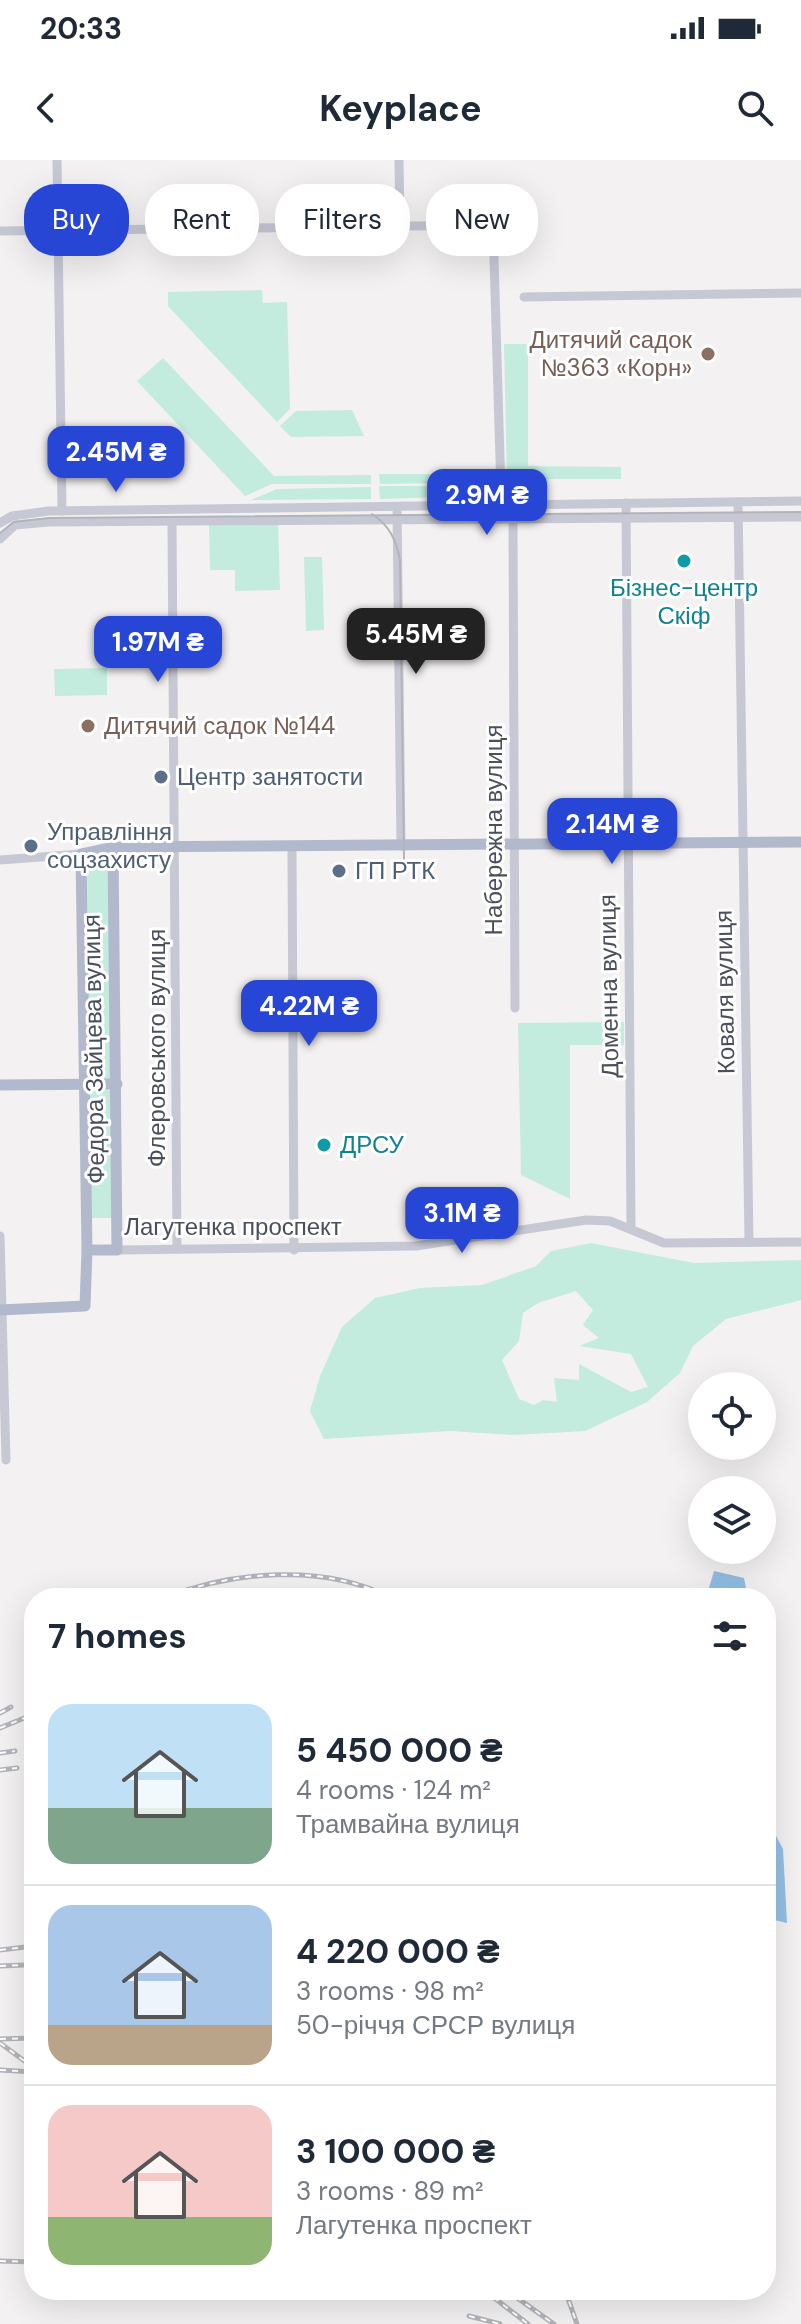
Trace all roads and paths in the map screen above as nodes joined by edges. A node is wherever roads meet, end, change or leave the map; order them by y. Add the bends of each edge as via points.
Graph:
1 (57, 160) edge
2 (399, 160) edge
3 (57, 184) edge
4 (399, 184) edge
5 (410, 226) edge
6 (275, 228) edge
7 (129, 230) edge
8 (0, 231) edge
9 (24, 231) edge
10 (57, 256) edge
11 (801, 293) edge
12 (524, 297) dead end
13 (801, 501) edge
14 (738, 502) junction
15 (626, 503) junction
16 (505, 506) junction
17 (397, 507) junction
18 (62, 511) junction
19 (738, 517) junction
20 (801, 517) edge
21 (626, 519) junction
22 (70, 521) junction
23 (172, 521) junction
24 (513, 521) junction
25 (397, 522) junction
26 (0, 523) edge
27 (0, 539) edge
28 (801, 842) edge
29 (743, 843) junction
30 (514, 845) junction
31 (628, 845) junction
32 (401, 846) junction
33 (113, 847) junction
34 (177, 848) junction
35 (292, 848) junction
36 (81, 854) junction
37 (0, 860) edge
38 (515, 1008) dead end
39 (117, 1084) junction
40 (0, 1085) edge
41 (84, 1085) junction
42 (631, 1229) junction
43 (0, 1236) edge
44 (749, 1242) junction
45 (801, 1242) edge
46 (177, 1249) junction
47 (87, 1250) junction
48 (117, 1250) junction
49 (294, 1250) junction
50 (1, 1310) edge
51 (6, 1460) dead end

1 - 3 street
2 - 4 street
5 - 16 street, Набережна вулиця via 493,225
6 - 7 street
8 - 9 street
10 - 18 street
11 - 12 street
13 - 14 street
14 - 15 street
14 - 19 street, Коваля вулиця
15 - 16 street
15 - 21 street, Доменна вулиця
16 - 17 street
16 - 24 street, Набережна вулиця
17 - 18 street
17 - 25 street
18 - 22 street
18 - 26 street via 12,516
19 - 20 street
19 - 21 street
19 - 29 street, Коваля вулиця
21 - 24 street
21 - 31 street, Доменна вулиця
22 - 23 street
22 - 27 street via 15,525
23 - 25 street
23 - 34 street
24 - 25 street
24 - 30 street, Набережна вулиця
25 - 32 street
28 - 29 main road
29 - 31 main road
29 - 44 street, Коваля вулиця
30 - 31 main road
30 - 32 main road
30 - 38 street, Набережна вулиця
31 - 42 street, Доменна вулиця
32 - 35 main road
33 - 34 main road
33 - 36 main road
33 - 39 main road, Федора Зайцева вулиця
34 - 35 main road
34 - 46 street, Флеровського вулиця
35 - 49 street
36 - 37 street
36 - 41 main road, Федора Зайцева вулиця
39 - 41 main road
39 - 48 main road, Федора Зайцева вулиця
40 - 41 main road
41 - 47 main road, Федора Зайцева вулиця
42 - 44 street, Лагутенка проспект via 664,1243
42 - 49 street, Лагутенка проспект via 586,1220 416,1246
43 - 50 street
44 - 45 street, Лагутенка проспект
46 - 48 street, Лагутенка проспект
46 - 49 street, Лагутенка проспект
47 - 48 main road, Лагутенка проспект
47 - 50 main road via 85,1306
50 - 51 street

